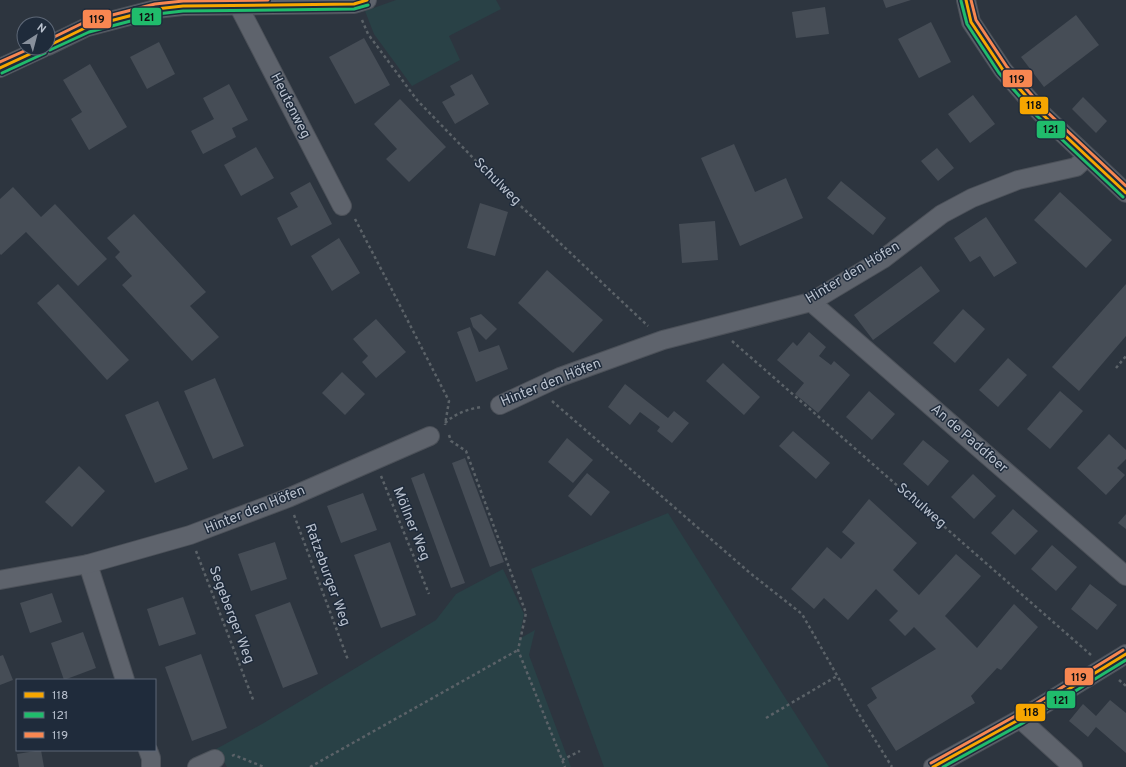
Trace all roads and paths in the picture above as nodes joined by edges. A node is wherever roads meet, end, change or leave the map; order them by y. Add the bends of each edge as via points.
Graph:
1 (966, 0) edge
2 (361, 2) edge
3 (182, 3) edge
4 (238, 5) junction
5 (56, 42) edge
6 (26, 56) edge
7 (0, 68) edge
8 (1087, 157) junction
9 (1126, 193) edge
10 (342, 206) joint
11 (811, 302) junction
12 (715, 326) junction
13 (663, 340) junction
14 (1126, 356) edge
15 (1116, 368) dead end
16 (536, 388) junction
17 (500, 405) joint
18 (444, 423) junction
19 (430, 436) joint
20 (375, 460) junction
21 (288, 498) junction
22 (190, 535) junction
23 (88, 564) junction
24 (1126, 576) edge
25 (0, 580) edge
26 (429, 594) dead end
27 (518, 650) junction
28 (1126, 654) edge
29 (348, 660) dead end
30 (1105, 667) junction
31 (837, 676) junction
32 (125, 679) edge
33 (1126, 686) edge
34 (254, 702) dead end
35 (766, 718) dead end
36 (1020, 719) junction
37 (148, 751) edge
38 (580, 751) dead end
39 (215, 759) joint
40 (562, 760) junction
41 (151, 767) edge
42 (197, 767) edge
43 (264, 767) edge
44 (310, 767) edge
45 (564, 767) edge
46 (892, 767) edge
47 (933, 767) edge
48 (1073, 767) edge

1 - 8 street via 971,22 1003,70 1040,112
2 - 4 street
2 - 13 path, Schulweg via 368,34 417,100 508,194
3 - 4 street
3 - 5 street via 87,27
4 - 10 street, Heutenweg
6 - 7 street
8 - 9 street
8 - 11 street, Hinter den Höfen via 1076,167 1018,180 972,198 942,214 883,259
10 - 18 path via 352,213 449,401
11 - 12 street, Hinter den Höfen
11 - 24 street, An de Paddfoer
12 - 13 street, Hinter den Höfen
12 - 30 path, Schulweg
13 - 16 street, Hinter den Höfen
14 - 15 path
16 - 17 street, Hinter den Höfen
16 - 31 path via 750,573 802,614
17 - 18 path, Hinter den Höfen via 470,409
18 - 19 path, Hinter den Höfen
18 - 27 path via 451,441 466,451 526,613
19 - 20 street, Hinter den Höfen
20 - 21 street, Hinter den Höfen
20 - 26 path, Möllner Weg
21 - 22 street, Hinter den Höfen
21 - 29 path, Ratzeburger Weg
22 - 23 street, Hinter den Höfen
22 - 34 path, Segeberger Weg
23 - 25 street, Hinter den Höfen
23 - 32 street
27 - 40 path
27 - 44 path
28 - 30 street
30 - 33 path, Schulweg
30 - 36 street
31 - 35 path
31 - 46 path
36 - 47 street
36 - 48 street
37 - 41 street
38 - 40 path
39 - 42 street
39 - 43 path via 234,755
40 - 45 path

